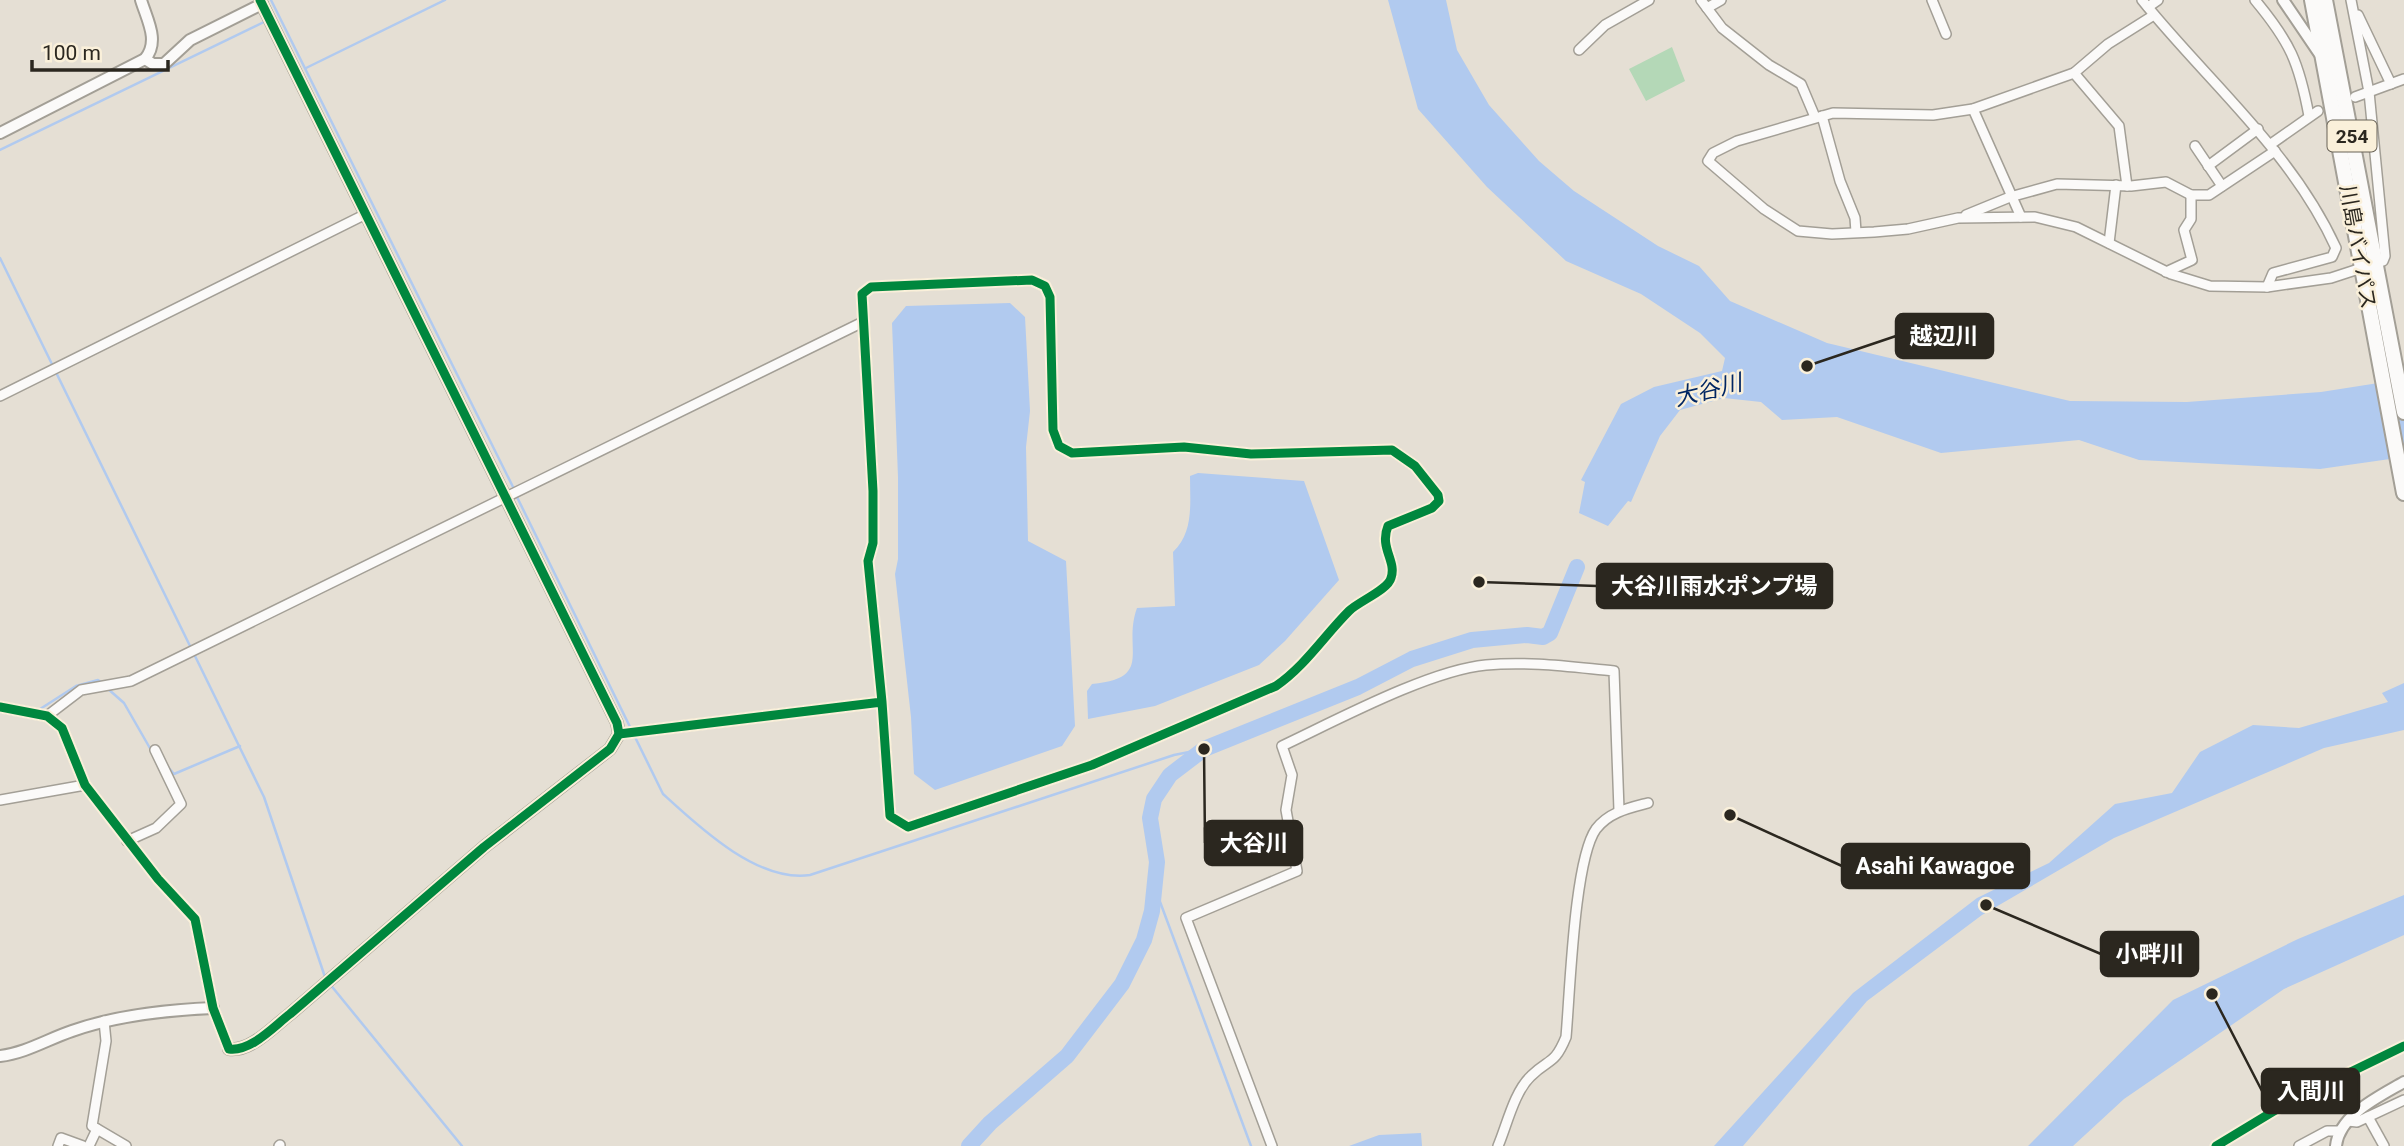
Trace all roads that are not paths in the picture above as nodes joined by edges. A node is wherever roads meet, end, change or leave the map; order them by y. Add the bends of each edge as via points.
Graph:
1 (141, 0) edge
2 (1649, 0) edge
3 (1721, 0) edge
4 (1932, 0) edge
5 (2158, 0) edge
6 (2255, 0) edge
7 (2283, 0) edge
8 (2312, 0) edge
9 (2325, 0) edge
10 (2351, 0) edge
11 (261, 2) edge
12 (1704, 4) edge
13 (2148, 7) edge
14 (1947, 34) dead end
15 (1579, 50) dead end
16 (145, 60) junction
17 (2323, 62) junction
18 (2074, 73) junction
19 (2404, 79) edge
20 (2391, 84) junction
21 (2370, 92) junction
22 (2356, 97) dead end
23 (1973, 109) junction
24 (1819, 116) junction
25 (2258, 129) junction
26 (0, 133) edge
27 (2195, 146) dead end
28 (2273, 147) junction
29 (2208, 166) junction
30 (2116, 186) junction
31 (2127, 186) junction
32 (2222, 186) junction
33 (2191, 195) junction
34 (2010, 197) junction
35 (366, 214) junction
36 (2021, 217) junction
37 (1958, 218) junction
38 (1856, 232) junction
39 (2109, 243) junction
40 (2378, 267) junction
41 (2166, 272) junction
42 (2363, 272) junction
43 (2267, 287) junction
44 (863, 323) junction
45 (0, 396) edge
46 (2404, 412) edge
47 (2404, 493) edge
48 (506, 498) junction
49 (882, 702) junction
50 (0, 707) edge
51 (47, 716) junction
52 (619, 734) junction
53 (155, 750) dead end
54 (85, 785) junction
55 (0, 800) edge
56 (1648, 803) dead end
57 (1619, 810) junction
58 (127, 841) junction
59 (213, 1008) junction
60 (104, 1021) junction
61 (229, 1049) joint
62 (0, 1056) edge
63 (2404, 1082) edge
64 (2404, 1100) edge
65 (2368, 1117) junction
66 (2348, 1121) junction
67 (97, 1129) junction
68 (2340, 1131) junction
69 (58, 1146) edge
70 (83, 1146) edge
71 (89, 1146) edge
72 (126, 1146) edge
73 (1272, 1146) edge
74 (1499, 1146) edge
75 (2299, 1146) edge
76 (2336, 1146) edge
77 (2385, 1146) edge

1 - 16 street via 153,38
2 - 15 street via 1605,25
3 - 12 street
4 - 14 street
5 - 13 street
6 - 28 street via 2288,43 2314,114
7 - 17 street
8 - 17 highway, 川島バイパス / 254
9 - 40 highway, 川島バイパス / 254
10 - 20 street
10 - 21 street
11 - 16 street via 190,40 164,64
11 - 35 street
12 - 24 street via 1722,29 1801,84
13 - 18 street
13 - 25 street
16 - 26 street
17 - 42 highway, 川島バイパス / 254
18 - 23 street
18 - 31 street via 2119,125
19 - 20 street
20 - 21 street
21 - 22 street
21 - 40 street via 2385,247
23 - 24 street via 1933,115
23 - 34 street
24 - 38 street
24 - 38 street via 1737,141 1713,153 1708,161 1786,226 1813,233
25 - 28 street
25 - 29 street
27 - 29 street
28 - 32 street
28 - 43 street via 2307,193 2336,248 2332,257 2273,273
29 - 32 street
30 - 31 street
30 - 34 street via 2057,184
30 - 39 street
31 - 33 street via 2165,182
32 - 33 street via 2208,195
33 - 41 street via 2190,219 2184,230 2192,260
34 - 36 street
34 - 37 street
35 - 45 street
35 - 48 street
36 - 37 street
36 - 39 street via 2062,222
37 - 38 street via 1908,229
39 - 41 street
40 - 42 street
40 - 46 highway, 川島バイパス / 254
41 - 43 street via 2210,286
42 - 43 street
42 - 47 highway, 川島バイパス / 254
44 - 48 street
44 - 49 street via 873,491 873,543 868,561
44 - 49 street via 862,294 871,287 1032,280 1045,286 1050,297 1053,430 1065,450 1392,450 1422,474 1439,501 1388,526 1384,550 1392,577 1385,588 1349,612 1292,675 1261,695 1092,765 908,827 890,816
48 - 51 street via 131,681 81,690
48 - 52 street
49 - 52 street
50 - 51 street
51 - 54 street via 62,728
52 - 61 street via 610,749 484,847 290,1014 257,1039
53 - 58 street via 181,804 156,828
54 - 55 street
54 - 58 street
56 - 57 street
57 - 73 street via 1614,671 1538,663 1484,665 1451,672 1282,746 1292,775 1286,810 1297,871 1186,918
57 - 74 street via 1596,829 1583,860 1566,1037 1558,1057 1530,1077
58 - 59 street via 195,919
59 - 60 street
59 - 61 street
60 - 62 street
60 - 67 street via 106,1041 92,1117
63 - 66 street
64 - 65 street
65 - 66 street
65 - 77 street
66 - 68 street
67 - 71 street
67 - 72 street
68 - 75 street via 2327,1130
68 - 76 street
69 - 70 street via 61,1138

